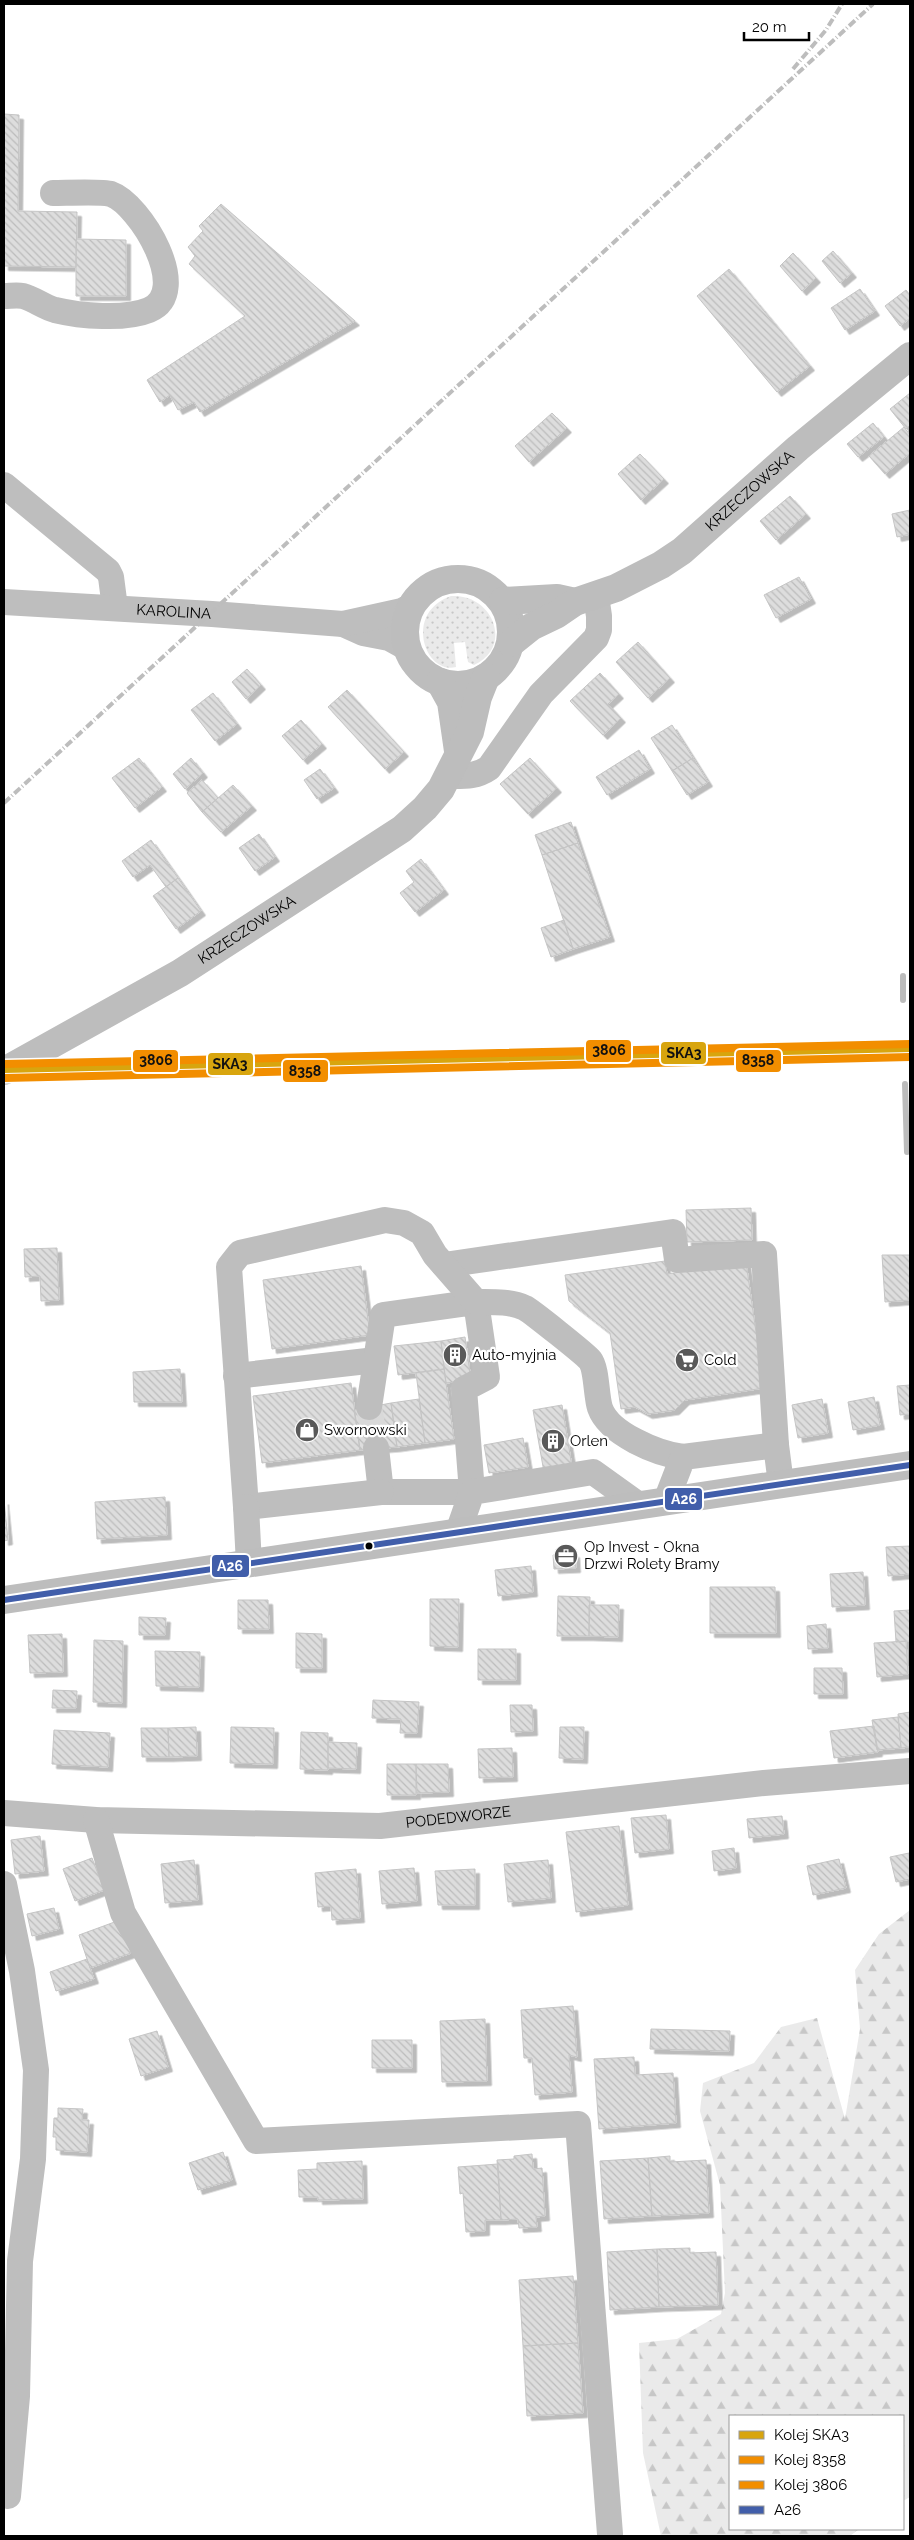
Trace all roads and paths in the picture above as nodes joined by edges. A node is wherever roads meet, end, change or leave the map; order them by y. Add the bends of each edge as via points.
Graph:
1 (54, 193) dead end
2 (13, 296) edge
3 (910, 356) edge
4 (4, 485) edge
5 (585, 599) junction
6 (503, 601) junction
7 (4, 602) edge
8 (412, 606) junction
9 (114, 608) junction
10 (343, 624) junction
11 (511, 643) junction
12 (407, 648) junction
13 (486, 677) junction
14 (440, 682) junction
15 (453, 764) junction
16 (4, 1071) edge
17 (444, 1265) junction
18 (476, 1302) junction
19 (376, 1360) junction
20 (236, 1376) junction
21 (369, 1407) tunnel mouth
22 (776, 1445) junction
23 (376, 1448) tunnel mouth
24 (683, 1457) junction
25 (910, 1464) edge
26 (781, 1484) junction
27 (381, 1492) junction
28 (472, 1492) junction
29 (666, 1501) junction
30 (639, 1505) junction
31 (246, 1508) junction
32 (458, 1532) junction
33 (249, 1564) junction
34 (4, 1600) edge
35 (910, 1772) edge
36 (4, 1813) edge
37 (96, 1820) junction
38 (4, 1884) edge
39 (8, 2496) dead end
40 (610, 2534) dead end

1 - 2 street via 111,194 142,221 164,265 167,281 163,296 151,310 85,316
3 - 5 main road, KRZECZOWSKA via 798,448 682,551 646,573
4 - 9 street via 108,571
5 - 6 main road
5 - 11 main road, KRZECZOWSKA via 531,627
5 - 15 street via 599,630 590,646 541,694 489,768 471,776
6 - 8 main road via 487,586 456,578 433,584
6 - 11 main road via 511,621
7 - 9 street, KAROLINA
8 - 10 street, KAROLINA
8 - 12 main road via 405,623
9 - 10 street, KAROLINA
10 - 12 street, KAROLINA via 363,633 389,638
11 - 13 main road via 502,663
12 - 14 main road via 420,669
13 - 14 main road via 465,685
13 - 15 main road, KRZECZOWSKA via 478,697 474,723
14 - 15 main road via 452,702
15 - 16 main road, KRZECZOWSKA via 426,808 388,838 180,973
17 - 18 street
17 - 20 street via 422,1233 404,1223 385,1220 240,1253 229,1267
17 - 22 street via 673,1232 678,1260 764,1254
18 - 19 street via 383,1315
18 - 24 street via 498,1302 525,1308 591,1361 601,1410 619,1431 650,1448
18 - 28 street via 487,1377 464,1389
19 - 20 street
19 - 21 street
20 - 31 street
22 - 24 street
22 - 26 street
23 - 27 street
24 - 29 street
25 - 26 main road
26 - 29 main road
27 - 28 street
27 - 31 street
28 - 30 street via 593,1472
28 - 32 street
29 - 30 main road
30 - 32 main road
31 - 33 street
32 - 33 main road
33 - 34 main road
35 - 37 street, PODEDWORZE via 764,1784 380,1826
36 - 37 street, PODEDWORZE
37 - 40 street via 123,1913 256,2141 578,2124
38 - 39 street via 22,1971 36,2070 33,2159 20,2261 17,2396

